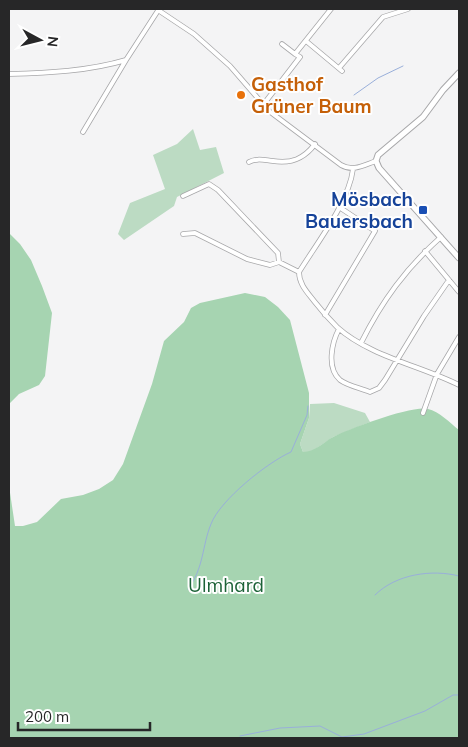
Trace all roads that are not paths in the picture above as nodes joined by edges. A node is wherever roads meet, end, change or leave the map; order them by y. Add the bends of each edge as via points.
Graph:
1 (331, 9) edge
2 (408, 9) edge
3 (159, 10) edge
4 (306, 41) junction
5 (282, 44) dead end
6 (295, 54) junction
7 (126, 60) junction
8 (9, 74) edge
9 (458, 75) edge
10 (263, 105) junction
11 (83, 132) dead end
12 (315, 144) junction
13 (376, 161) junction
14 (249, 162) dead end
15 (353, 169) junction
16 (183, 196) dead end
17 (339, 207) junction
18 (183, 234) dead end
19 (441, 236) junction
20 (425, 251) junction
21 (459, 258) edge
22 (278, 262) junction
23 (299, 272) junction
24 (450, 280) junction
25 (459, 292) edge
26 (325, 315) junction
27 (339, 329) junction
28 (459, 337) edge
29 (362, 343) junction
30 (396, 360) junction
31 (437, 374) junction
32 (459, 385) edge
33 (423, 413) dead end

1 - 4 street
2 - 4 street via 383,17 341,69
3 - 7 street
3 - 10 street via 217,54
4 - 6 street
5 - 6 street
6 - 10 street via 300,57
7 - 8 street via 43,73
7 - 11 street
9 - 13 street via 423,117 378,155
10 - 12 street
12 - 14 street via 294,161 261,159
12 - 15 street via 341,165
13 - 15 street
13 - 19 street
15 - 17 street via 352,181
16 - 22 street via 209,184 218,190 278,253
17 - 23 street
17 - 26 street via 375,231
18 - 22 street via 195,233 247,259 270,265
19 - 20 street
19 - 21 street
20 - 24 street
20 - 29 street via 381,305
22 - 23 street
23 - 26 street via 299,281
24 - 25 street
24 - 30 street
26 - 27 street
27 - 29 street
27 - 30 street via 332,343 332,355 337,376 342,381 370,392 385,380
28 - 31 street
29 - 30 street
30 - 31 street
31 - 32 street
31 - 33 street

